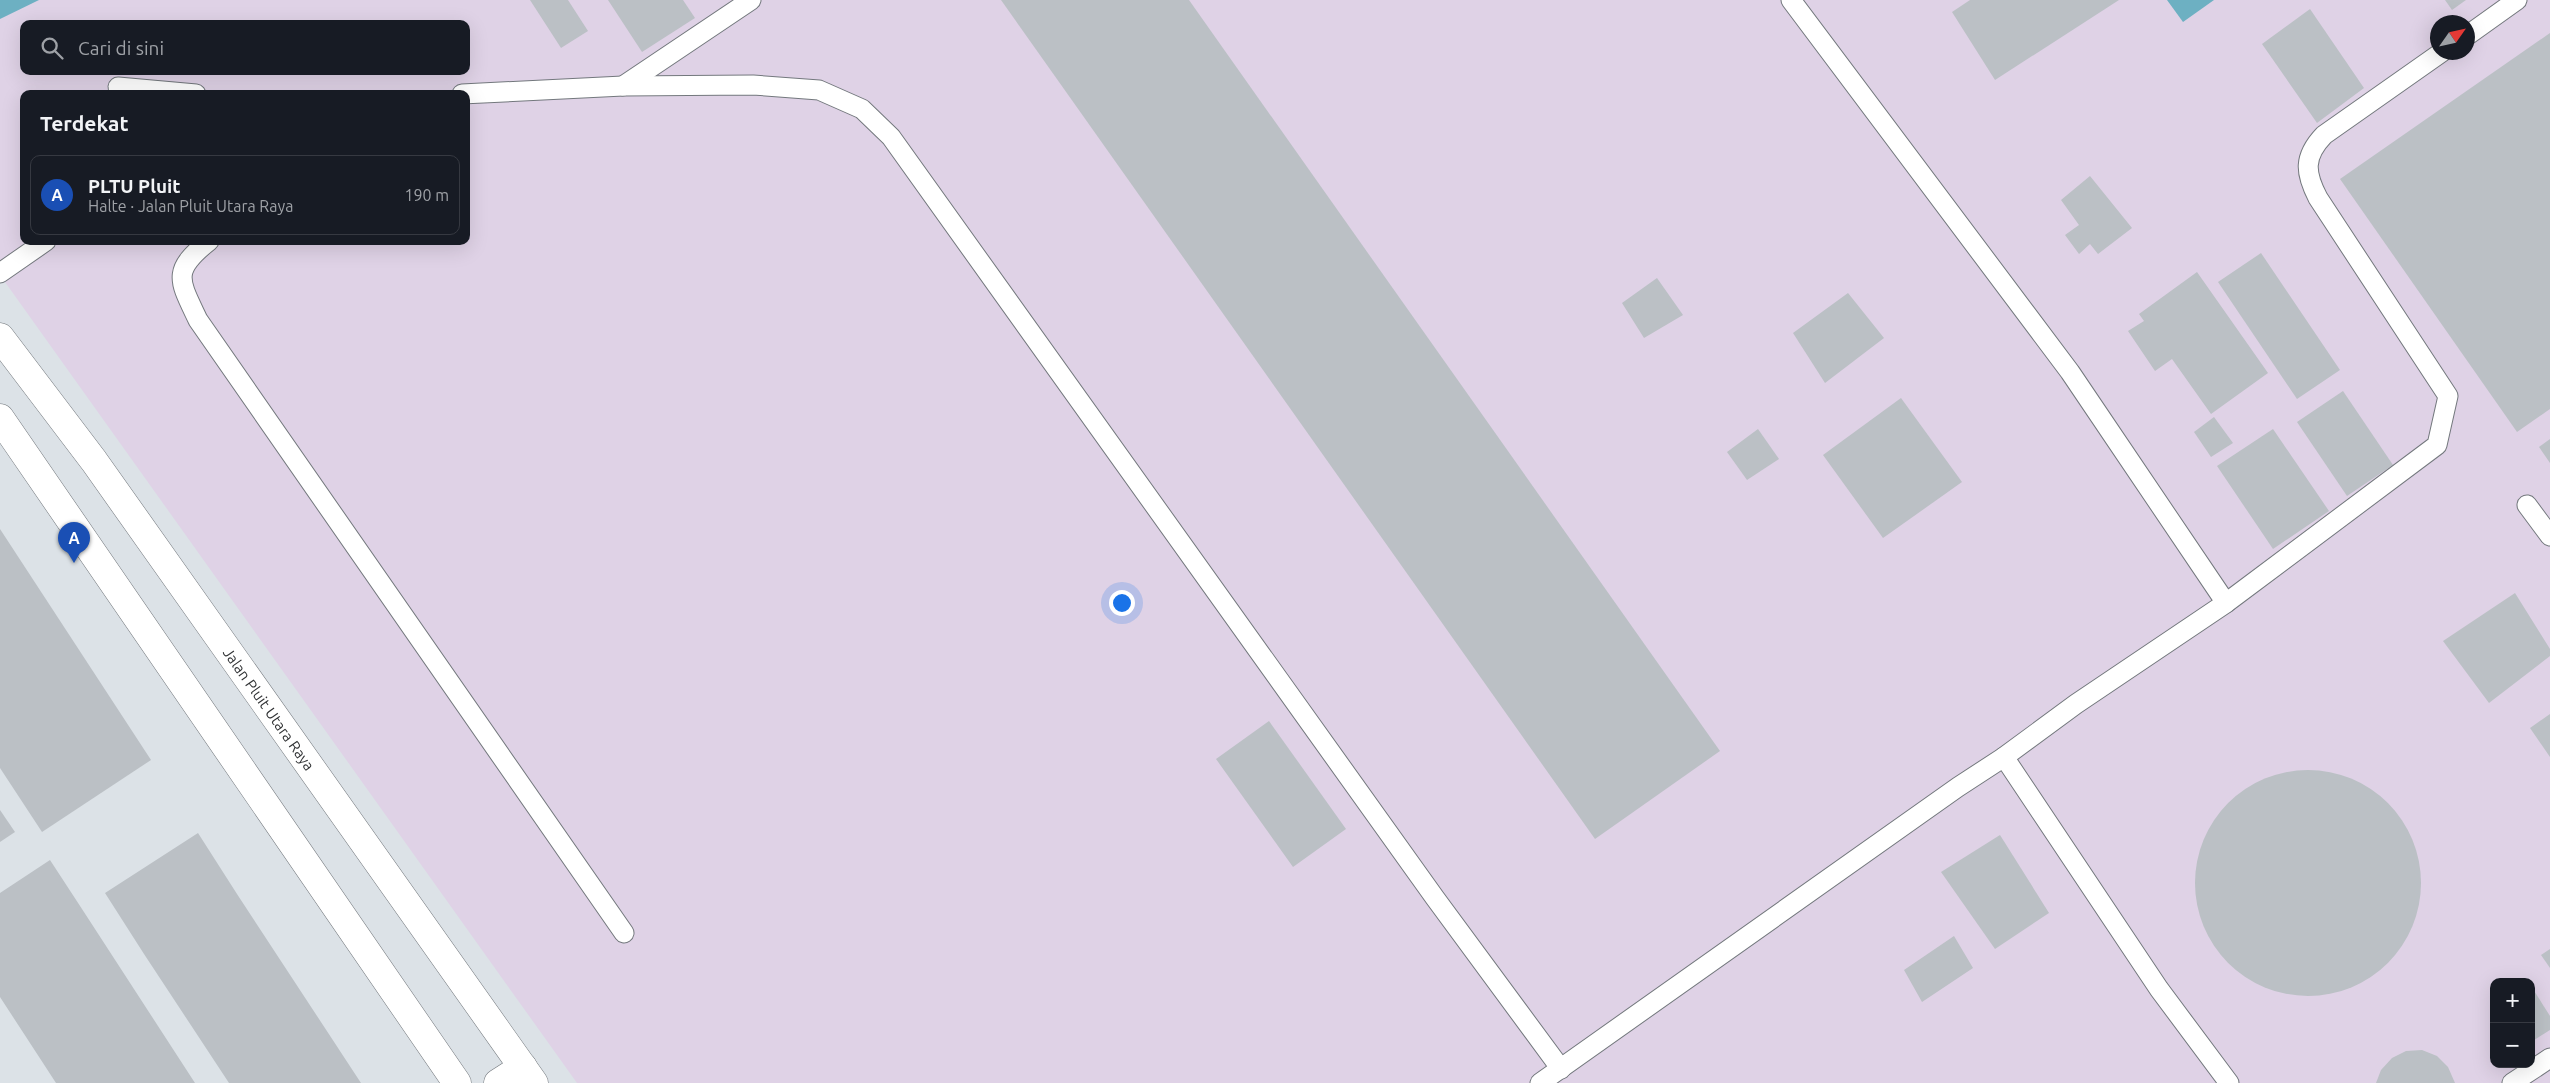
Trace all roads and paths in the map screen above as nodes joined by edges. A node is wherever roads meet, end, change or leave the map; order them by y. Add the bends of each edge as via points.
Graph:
1 (750, 0) edge
2 (1791, 0) edge
3 (2518, 0) edge
4 (2475, 30) edge
5 (2431, 60) edge
6 (623, 86) junction
7 (118, 87) dead end
8 (151, 90) edge
9 (470, 94) edge
10 (40, 245) edge
11 (204, 245) edge
12 (0, 273) edge
13 (0, 337) edge
14 (0, 418) edge
15 (2527, 505) dead end
16 (2550, 536) edge
17 (2226, 603) junction
18 (2004, 757) junction
19 (624, 932) dead end
20 (2550, 1058) edge
21 (1561, 1069) junction
22 (528, 1075) edge
23 (457, 1083) edge
24 (498, 1083) edge
25 (1540, 1083) edge
26 (2229, 1083) edge
27 (2512, 1083) edge

1 - 6 lane
2 - 17 lane via 2070,372
3 - 4 lane
5 - 17 lane via 2324,135 2314,146 2307,177 2448,396 2437,445
6 - 9 lane
6 - 21 lane via 753,85 819,90 862,109 891,137
7 - 8 lane
10 - 12 lane
11 - 19 lane via 190,256 182,270 182,283 198,320
13 - 22 street, Jalan Pluit Utara Raya via 94,461
14 - 23 street
15 - 16 lane
17 - 18 lane via 2076,704
18 - 21 lane
18 - 26 lane via 2159,989
20 - 27 lane
21 - 25 lane
22 - 24 street

